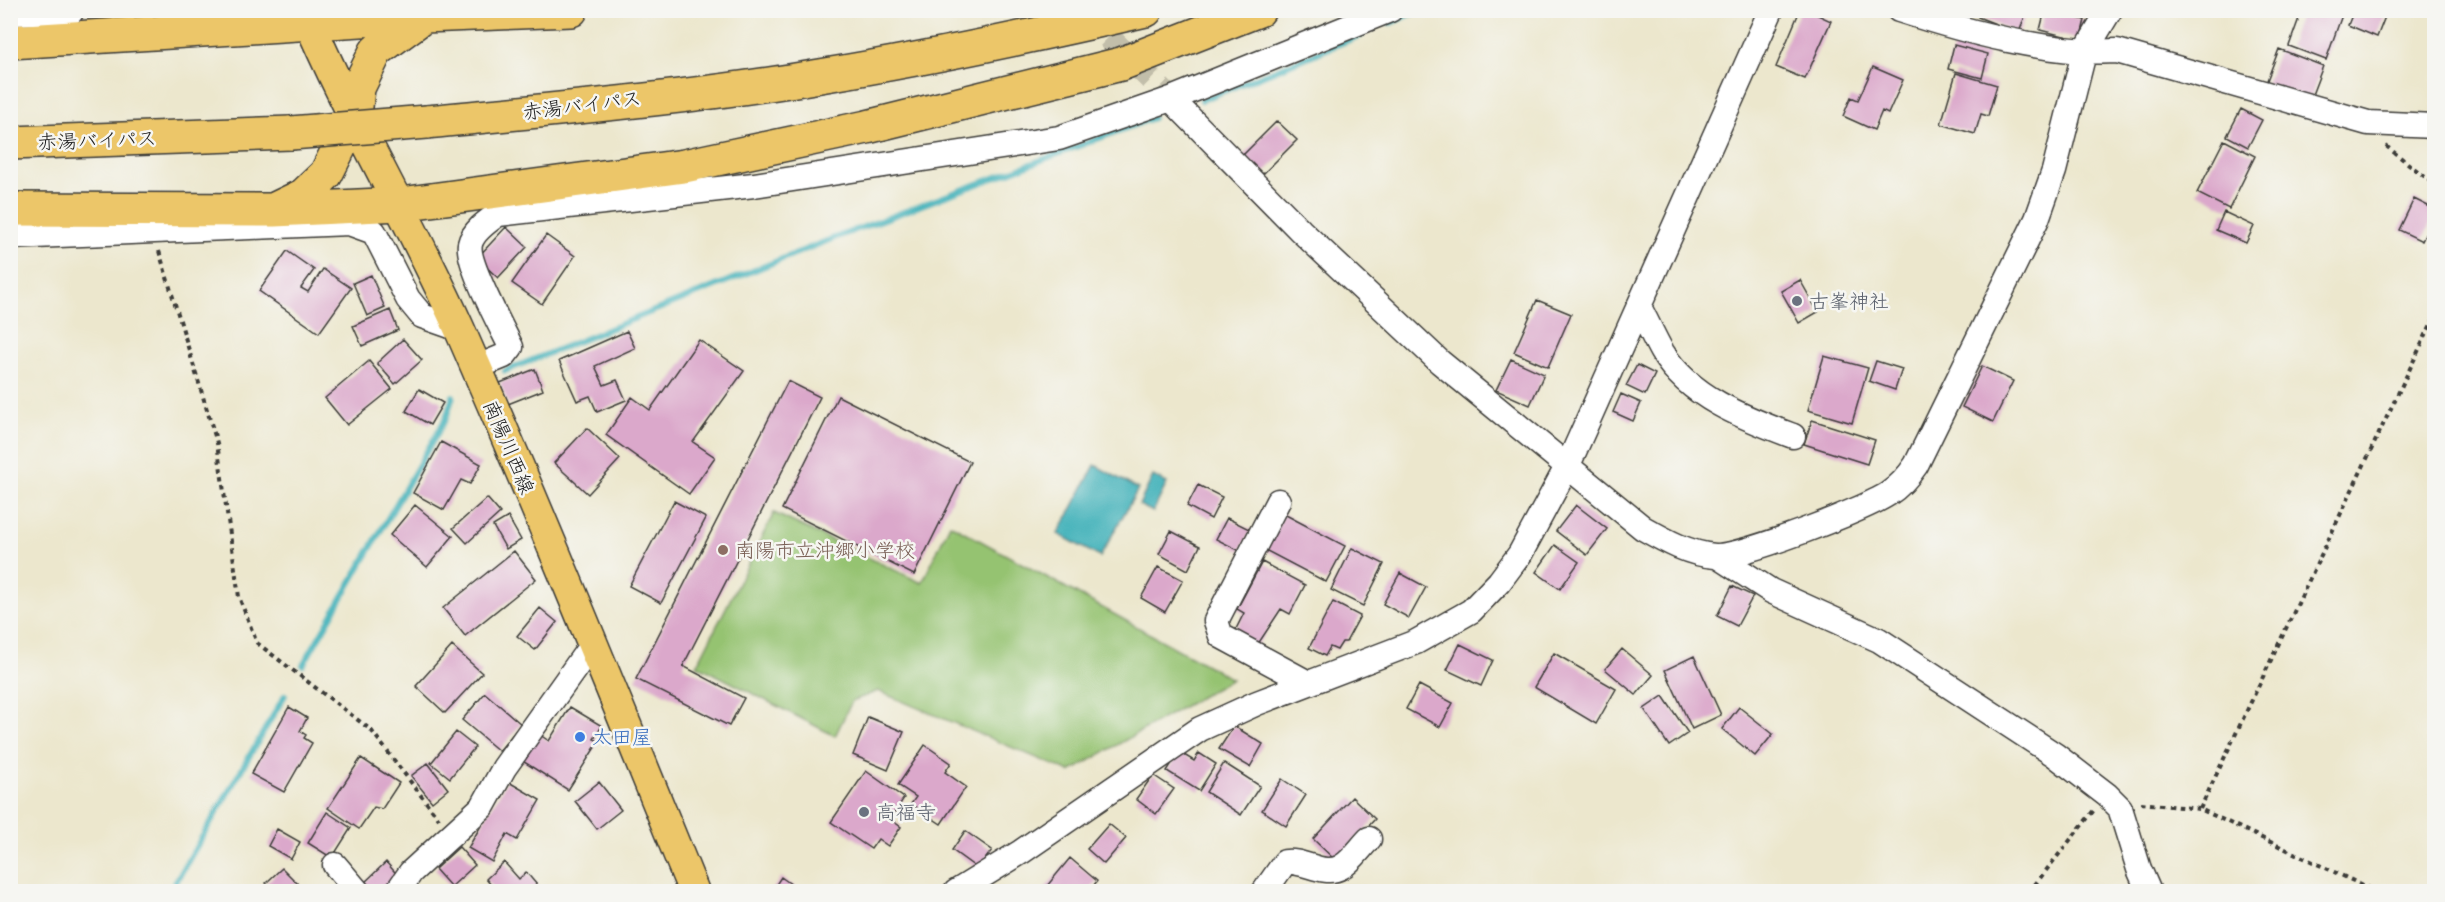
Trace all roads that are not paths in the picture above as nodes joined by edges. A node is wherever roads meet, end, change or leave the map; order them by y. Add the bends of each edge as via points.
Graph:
1 (571, 10) edge
2 (1146, 10) edge
3 (1259, 10) edge
4 (1390, 10) edge
5 (1771, 10) edge
6 (1899, 10) edge
7 (2110, 10) edge
8 (71, 12) edge
9 (10, 13) edge
10 (307, 16) edge
11 (424, 16) junction
12 (10, 42) edge
13 (2084, 53) junction
14 (1171, 99) junction
15 (355, 116) junction
16 (2434, 126) edge
17 (10, 143) edge
18 (401, 204) junction
19 (10, 209) edge
20 (274, 210) junction
21 (10, 237) edge
22 (1639, 307) junction
23 (459, 329) junction
24 (475, 368) junction
25 (1793, 436) dead end
26 (1568, 465) junction
27 (1278, 501) dead end
28 (1717, 556) junction
29 (593, 643) junction
30 (1308, 683) junction
31 (1369, 839) dead end
32 (335, 865) dead end
33 (358, 891) edge
34 (397, 891) edge
35 (694, 891) edge
36 (956, 891) edge
37 (1263, 891) edge
38 (2149, 891) edge

1 - 11 highway
2 - 17 highway, 赤湯バイパス, bridge via 818,77 551,110 291,133
3 - 18 highway via 1121,64 867,127 684,166
4 - 14 street
5 - 22 street
6 - 13 street
7 - 13 street
8 - 9 street
10 - 11 highway
10 - 12 highway
10 - 15 main road, 南陽川西線
11 - 15 highway via 376,51 358,88
13 - 16 street via 2117,51 2368,123
13 - 28 street via 2054,171 2037,219 1916,465 1904,482 1846,513 1754,547
14 - 24 street via 1059,138 754,184 498,214 481,227 470,244 472,263 511,348 504,356
14 - 26 street via 1301,231 1440,362
15 - 18 main road, 南陽川西線
15 - 20 highway via 326,174 304,195
18 - 20 highway
18 - 23 main road, 南陽川西線
19 - 20 highway
21 - 23 street via 349,223 374,232 408,299 422,316
22 - 25 street via 1663,354 1690,384 1747,418
22 - 26 street
23 - 24 main road, 南陽川西線
24 - 29 main road, 南陽川西線
26 - 28 street via 1643,528 1680,547
26 - 30 street via 1520,554 1471,611 1416,642
27 - 30 street via 1216,621 1221,636
28 - 38 street via 1771,591 1879,640 2055,755 2114,801
29 - 34 street via 504,768 483,806 411,872
29 - 35 main road, 南陽川西線
30 - 36 street via 1200,729 1021,852
31 - 37 street via 1341,867 1325,870 1297,860 1285,862
32 - 33 street

